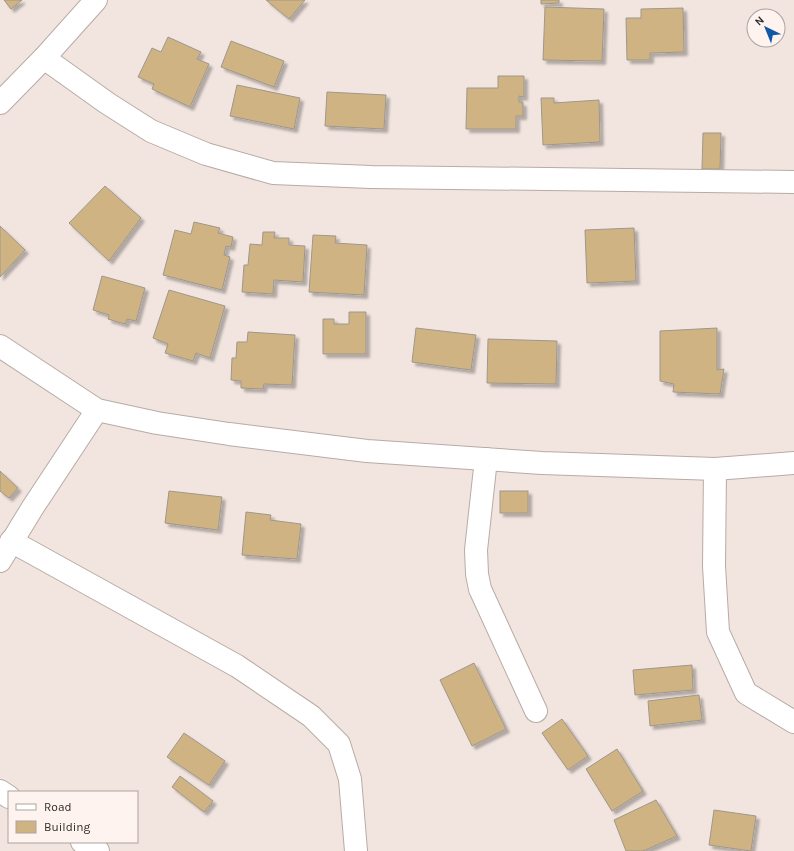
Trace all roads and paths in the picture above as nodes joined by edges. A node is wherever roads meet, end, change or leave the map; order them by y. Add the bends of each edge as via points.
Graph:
1 (96, 0) edge
2 (44, 58) junction
3 (0, 103) edge
4 (794, 182) edge
5 (0, 346) edge
6 (97, 410) junction
7 (486, 459) junction
8 (794, 463) edge
9 (715, 469) junction
10 (11, 541) junction
11 (0, 561) edge
12 (536, 711) dead end
13 (794, 722) edge
14 (84, 843) edge
15 (98, 851) edge
16 (356, 851) edge

1 - 2 street
2 - 3 street
2 - 4 street via 151,131 206,154 273,173 371,177
5 - 6 street
6 - 7 street via 157,423 236,435 367,451
6 - 10 street
7 - 9 street
7 - 12 street via 476,550 477,574 480,589
8 - 9 street
9 - 13 street via 714,566 718,632 746,693
10 - 11 street
10 - 16 street via 237,666 311,716 339,744 350,779
14 - 15 street

